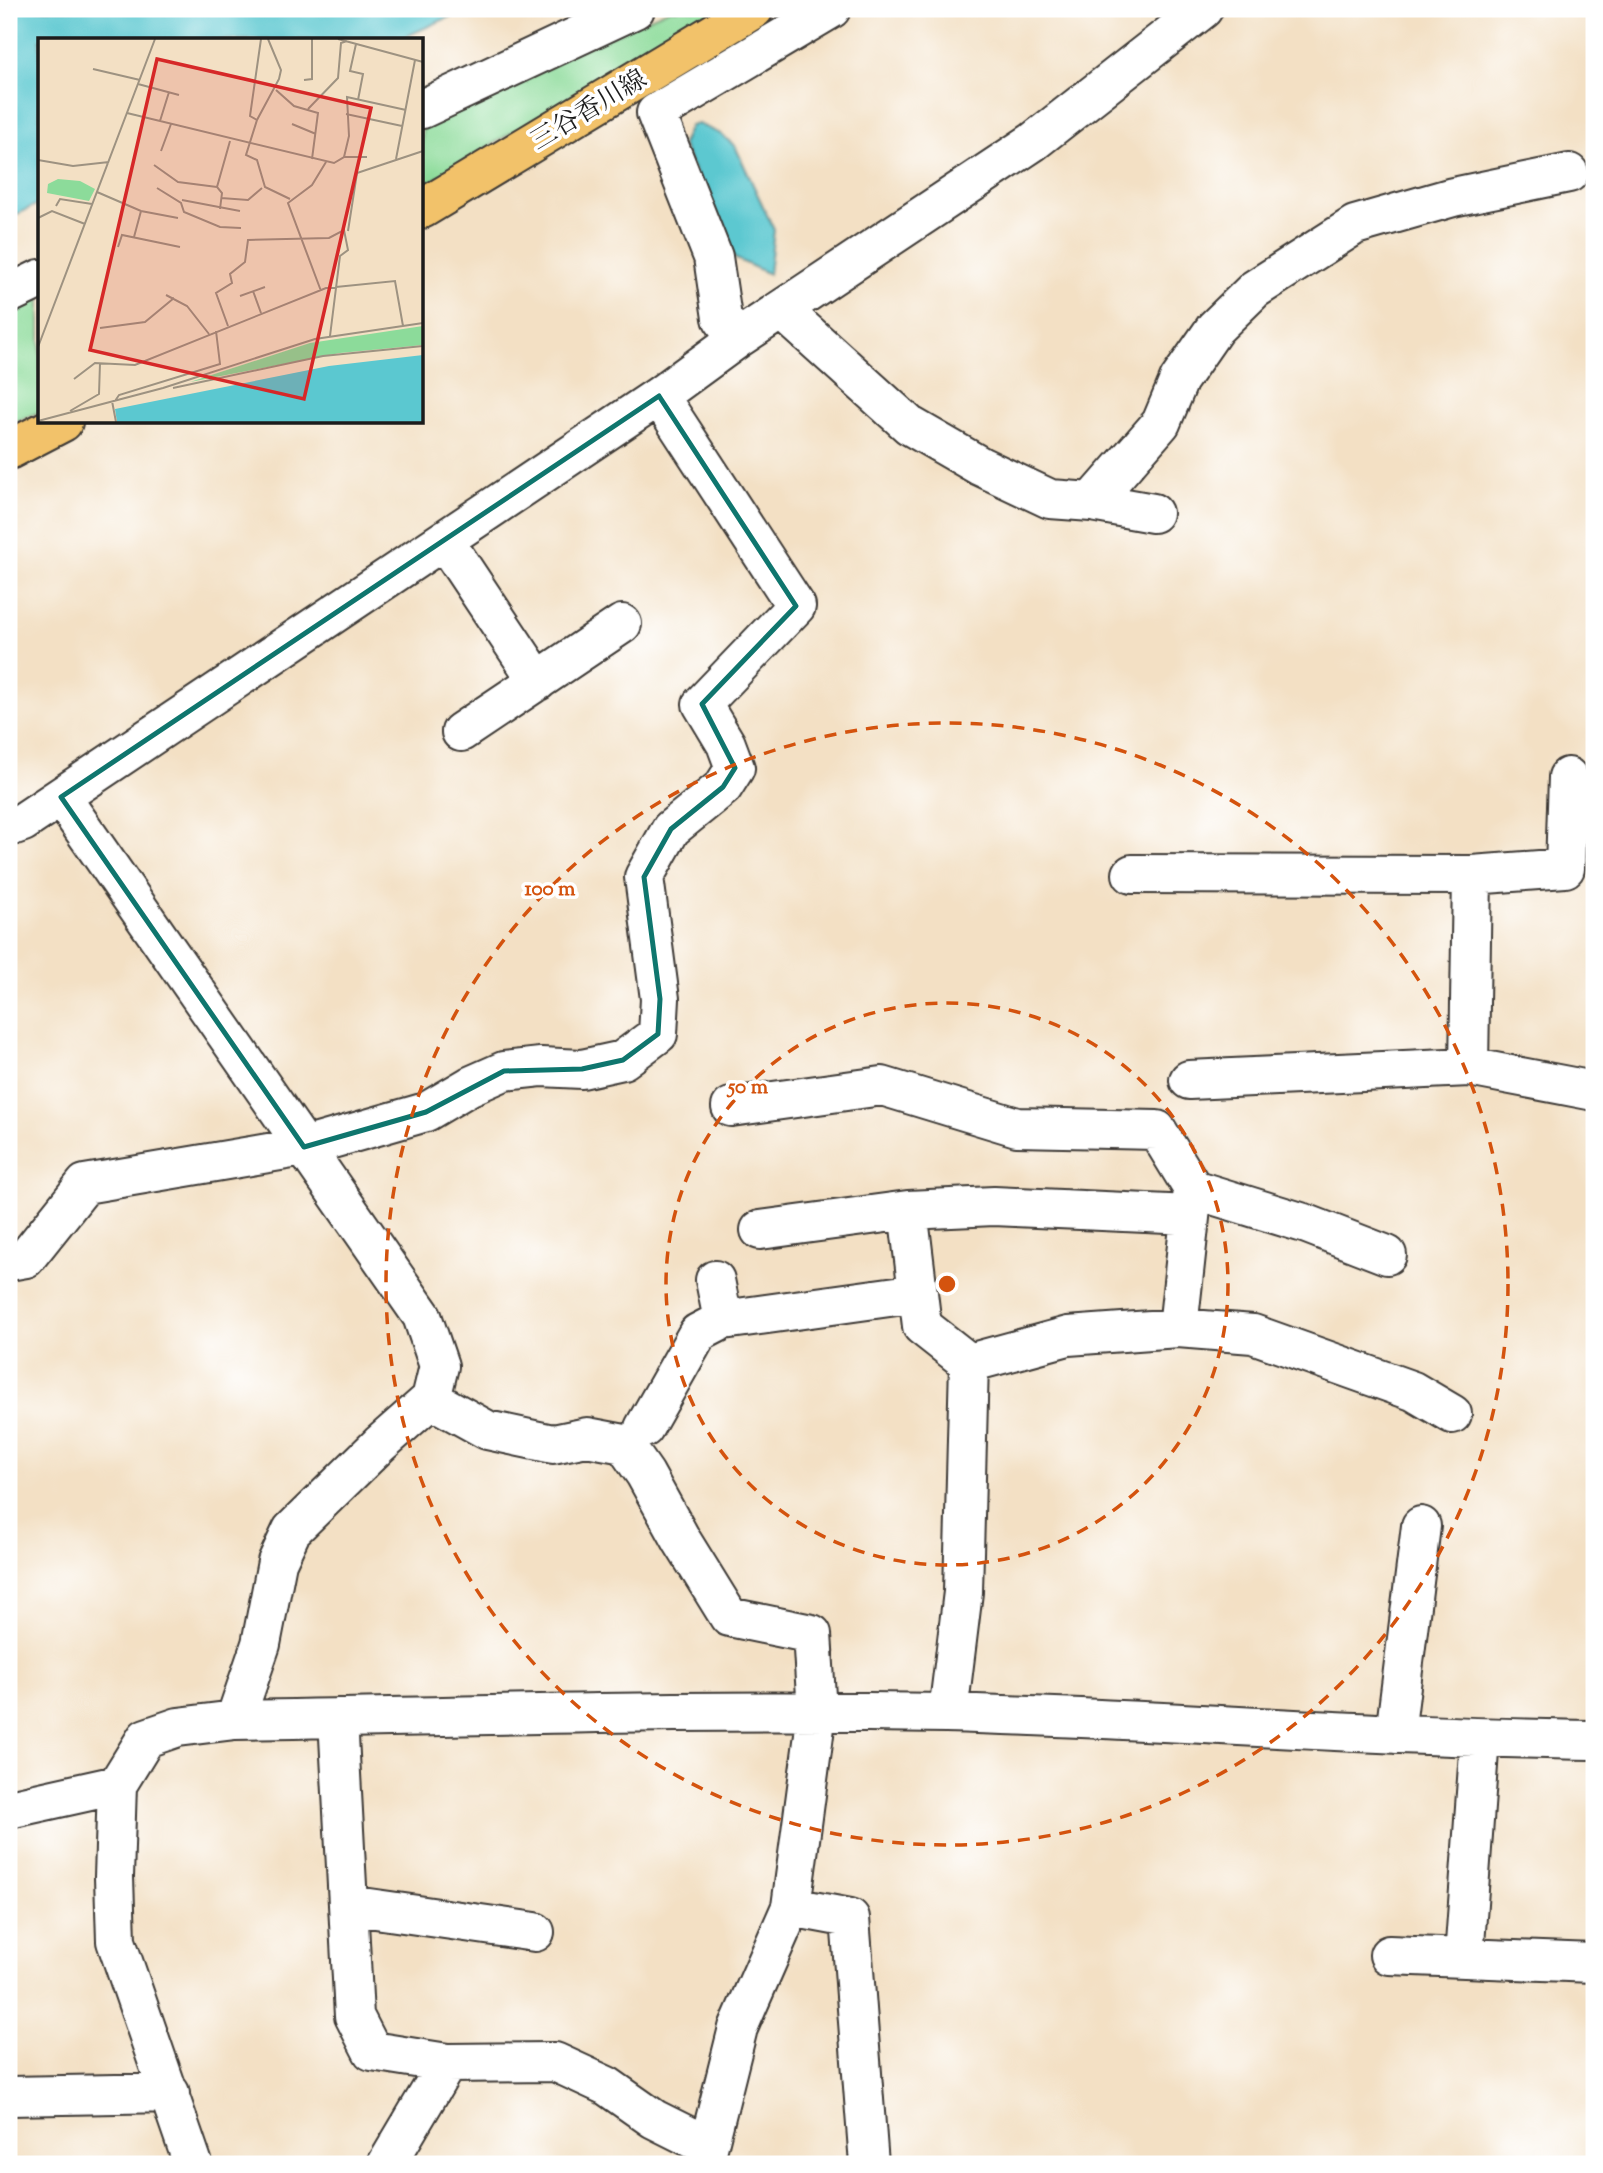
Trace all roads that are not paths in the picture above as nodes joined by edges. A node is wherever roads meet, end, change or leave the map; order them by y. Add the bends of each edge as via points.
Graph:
1 (635, 9) edge
2 (754, 9) edge
3 (831, 9) edge
4 (1203, 9) edge
5 (424, 108) edge
6 (1569, 173) dead end
7 (424, 208) edge
8 (38, 280) edge
9 (9, 294) edge
10 (782, 310) junction
11 (737, 339) junction
12 (659, 396) junction
13 (59, 424) edge
14 (9, 450) edge
15 (1092, 502) junction
16 (1153, 513) dead end
17 (444, 540) junction
18 (622, 624) dead end
19 (538, 681) junction
20 (461, 732) dead end
21 (1568, 777) dead end
22 (61, 797) junction
23 (9, 827) edge
24 (1132, 874) dead end
25 (1472, 875) junction
26 (1469, 1067) junction
27 (1189, 1080) dead end
28 (1594, 1091) edge
29 (731, 1107) dead end
30 (304, 1147) junction
31 (1192, 1202) junction
32 (908, 1210) junction
33 (760, 1230) dead end
34 (1387, 1255) dead end
35 (9, 1261) edge
36 (715, 1280) dead end
37 (918, 1293) junction
38 (723, 1320) junction
39 (1178, 1328) junction
40 (968, 1363) junction
41 (431, 1399) junction
42 (1452, 1414) dead end
43 (644, 1428) dead end
44 (1421, 1526) dead end
45 (817, 1712) junction
46 (948, 1713) junction
47 (338, 1718) junction
48 (235, 1720) junction
49 (1395, 1734) junction
50 (1480, 1738) junction
51 (1594, 1740) edge
52 (117, 1784) junction
53 (9, 1809) edge
54 (348, 1905) junction
55 (791, 1907) junction
56 (534, 1931) dead end
57 (1389, 1955) dead end
58 (1464, 1958) junction
59 (1594, 1963) edge
60 (447, 2063) junction
61 (170, 2093) junction
62 (9, 2096) edge
63 (706, 2155) edge
64 (193, 2164) edge
65 (387, 2164) edge
66 (869, 2164) edge

1 - 5 street
2 - 7 main road, 三谷香川線
3 - 11 street via 656,113 713,257 722,318
4 - 10 street via 1033,142
6 - 15 street via 1453,197 1355,225 1255,289 1215,328 1179,380 1161,423
8 - 9 street
10 - 11 street
10 - 15 street via 909,425 1050,499
11 - 12 street
12 - 17 street
12 - 30 street via 796,606 702,704 735,768 723,787 671,829 644,877 660,999 658,1034 623,1060 582,1069 504,1070 426,1112
13 - 14 main road
15 - 16 street
17 - 19 street
17 - 22 street
18 - 19 street
19 - 20 street
21 - 25 street via 1565,868
22 - 23 street
22 - 30 street
24 - 25 street
25 - 26 street
26 - 27 street
26 - 28 street
29 - 31 street via 882,1086 1017,1127 1157,1130
30 - 35 street via 85,1184 26,1258
30 - 41 street via 422,1316 439,1366
31 - 32 street
31 - 34 street via 1307,1224
31 - 39 street
32 - 33 street
32 - 37 street
36 - 38 street
37 - 38 street
37 - 40 street via 922,1326
38 - 43 street via 698,1333
39 - 40 street via 1068,1336
39 - 42 street via 1253,1334 1413,1391
40 - 46 street via 963,1592
41 - 45 street via 487,1430 553,1444 587,1437 624,1444 729,1617 812,1634
41 - 48 street via 292,1530 277,1562 261,1644
44 - 49 street
45 - 46 street
45 - 47 street
45 - 55 street
46 - 49 street
47 - 48 street
47 - 54 street
48 - 52 street via 178,1727 146,1738
49 - 50 street
50 - 51 street
50 - 58 street
52 - 53 street
52 - 61 street via 116,1941
54 - 56 street
54 - 60 street via 354,2016 372,2051
55 - 63 street via 738,2028
55 - 66 street via 850,1918
57 - 58 street
58 - 59 street
60 - 63 street via 555,2062 607,2086
60 - 65 street
61 - 62 street
61 - 64 street

